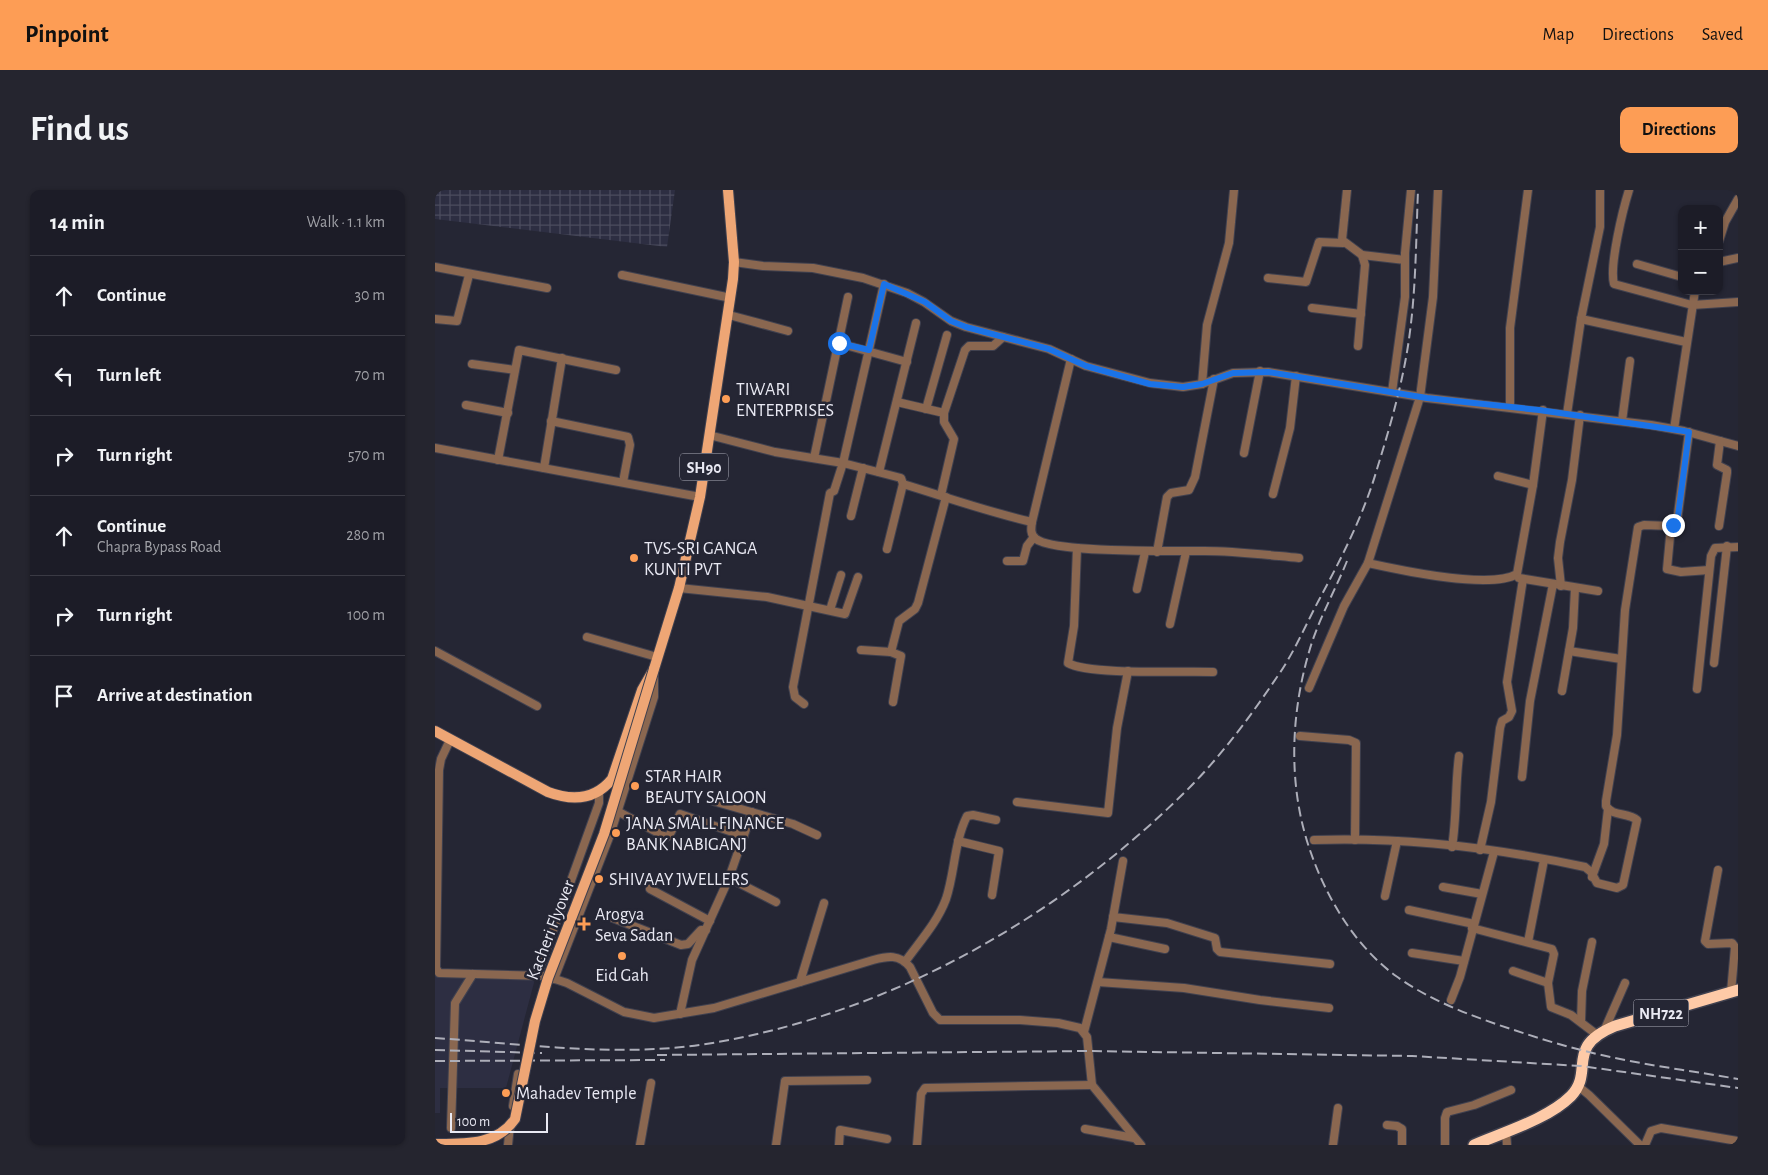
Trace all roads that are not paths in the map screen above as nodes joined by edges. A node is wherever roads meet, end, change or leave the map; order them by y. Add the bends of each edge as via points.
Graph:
1 (728, 190) edge
2 (1234, 190) edge
3 (1347, 190) edge
4 (1411, 190) edge
5 (1438, 190) edge
6 (1528, 190) edge
7 (1600, 190) edge
8 (1629, 190) edge
9 (1738, 199) edge
10 (1723, 228) edge
11 (1343, 243) junction
12 (1362, 255) junction
13 (1738, 258) edge
14 (1405, 260) junction
15 (1723, 261) edge
16 (734, 262) junction
17 (1637, 264) dead end
18 (435, 267) edge
19 (469, 275) junction
20 (622, 275) dead end
21 (1678, 276) edge
22 (1268, 278) dead end
23 (884, 284) junction
24 (547, 288) dead end
25 (1694, 295) edge
26 (848, 297) dead end
27 (731, 298) junction
28 (1738, 302) edge
29 (1692, 305) junction
30 (1311, 308) dead end
31 (1361, 314) junction
32 (729, 315) junction
33 (435, 319) edge
34 (1581, 319) junction
35 (916, 323) dead end
36 (788, 330) dead end
37 (947, 336) dead end
38 (1003, 336) junction
39 (1686, 342) junction
40 (839, 343) junction
41 (1358, 346) dead end
42 (869, 350) junction
43 (562, 358) junction
44 (1071, 359) junction
45 (1630, 361) dead end
46 (907, 362) junction
47 (472, 364) dead end
48 (515, 370) junction
49 (616, 370) dead end
50 (1260, 371) junction
51 (1296, 376) junction
52 (1213, 379) junction
53 (1202, 384) junction
54 (1392, 392) junction
55 (1416, 396) junction
56 (897, 402) junction
57 (465, 405) dead end
58 (1510, 407) junction
59 (926, 409) junction
60 (1543, 410) junction
61 (508, 413) junction
62 (944, 413) junction
63 (1567, 414) junction
64 (1580, 415) junction
65 (1622, 420) junction
66 (551, 421) junction
67 (1674, 429) junction
68 (1689, 432) junction
69 (709, 435) junction
70 (1720, 441) junction
71 (1738, 446) edge
72 (435, 448) edge
73 (1245, 453) dead end
74 (814, 458) junction
75 (498, 460) junction
76 (843, 463) junction
77 (544, 468) junction
78 (863, 468) junction
79 (879, 472) junction
80 (1498, 476) dead end
81 (623, 482) junction
82 (903, 484) junction
83 (1533, 485) junction
84 (1273, 494) dead end
85 (943, 496) junction
86 (700, 497) junction
87 (851, 516) dead end
88 (1032, 522) junction
89 (1671, 526) junction
90 (1719, 526) dead end
91 (1034, 537) junction
92 (1727, 546) junction
93 (1738, 547) edge
94 (1077, 548) junction
95 (887, 549) dead end
96 (1145, 552) junction
97 (1157, 552) junction
98 (1186, 552) junction
99 (1299, 558) dead end
100 (1007, 561) dead end
101 (1368, 563) junction
102 (1709, 570) junction
103 (841, 575) dead end
104 (858, 577) dead end
105 (1512, 577) junction
106 (1523, 579) junction
107 (1557, 585) junction
108 (679, 588) junction
109 (1575, 588) junction
110 (1137, 589) dead end
111 (1598, 591) dead end
112 (809, 605) junction
113 (830, 610) junction
114 (1169, 624) dead end
115 (587, 636) dead end
116 (861, 650) dead end
117 (435, 651) edge
118 (1569, 651) junction
119 (891, 652) junction
120 (657, 658) junction
121 (1621, 658) junction
122 (1714, 664) dead end
123 (654, 669) junction
124 (1128, 671) junction
125 (1213, 672) dead end
126 (1309, 688) dead end
127 (1697, 689) dead end
128 (1561, 692) dead end
129 (893, 702) dead end
130 (804, 704) dead end
131 (537, 706) dead end
132 (435, 731) edge
133 (1300, 736) dead end
134 (450, 740) junction
135 (1459, 756) dead end
136 (1522, 777) dead end
137 (599, 791) junction
138 (713, 801) dead end
139 (1017, 802) dead end
140 (1608, 809) junction
141 (617, 811) junction
142 (753, 812) junction
143 (996, 820) dead end
144 (817, 835) dead end
145 (744, 836) junction
146 (1314, 840) dead end
147 (1355, 840) junction
148 (957, 842) junction
149 (1397, 842) junction
150 (1452, 847) junction
151 (1480, 850) junction
152 (1494, 852) junction
153 (1544, 860) junction
154 (1123, 861) dead end
155 (1718, 870) dead end
156 (1592, 877) junction
157 (729, 878) junction
158 (1443, 887) dead end
159 (650, 889) dead end
160 (1482, 894) junction
161 (992, 895) dead end
162 (1385, 896) dead end
163 (776, 902) dead end
164 (824, 903) dead end
165 (1409, 910) dead end
166 (608, 916) dead end
167 (1113, 917) junction
168 (710, 921) junction
169 (1473, 926) junction
170 (706, 930) junction
171 (1109, 938) junction
172 (1528, 942) junction
173 (1592, 942) dead end
174 (1736, 944) edge
175 (1165, 950) dead end
176 (1412, 954) dead end
177 (1464, 961) junction
178 (905, 962) junction
179 (1330, 964) dead end
180 (1513, 971) dead end
181 (473, 974) junction
182 (537, 976) junction
183 (554, 979) junction
184 (800, 982) junction
185 (1098, 982) junction
186 (1548, 983) junction
187 (1625, 983) dead end
188 (1735, 991) edge
189 (1451, 1000) dead end
190 (1329, 1008) dead end
191 (680, 1014) junction
192 (1581, 1022) junction
193 (1084, 1032) junction
194 (1600, 1033) junction
195 (518, 1074) dead end
196 (867, 1080) dead end
197 (651, 1083) dead end
198 (1092, 1085) junction
199 (1578, 1086) junction
200 (1511, 1090) dead end
201 (1338, 1108) dead end
202 (1387, 1125) dead end
203 (451, 1128) dead end
204 (1085, 1129) dead end
205 (1506, 1131) junction
206 (1134, 1138) junction
207 (887, 1139) dead end
208 (1738, 1141) edge
209 (435, 1144) edge
210 (508, 1145) edge
211 (640, 1145) edge
212 (776, 1145) edge
213 (839, 1145) edge
214 (917, 1145) edge
215 (1141, 1145) edge
216 (1333, 1145) edge
217 (1402, 1145) edge
218 (1445, 1145) edge
219 (1475, 1145) edge
220 (1507, 1145) edge
221 (1640, 1145) edge
222 (1645, 1145) edge

1 - 16 main road, SH90
2 - 53 street via 1229,243 1207,324
3 - 11 street via 1341,236
4 - 14 street
5 - 55 street via 1433,297
6 - 58 street via 1510,328
7 - 34 street via 1600,227
8 - 29 street via 1621,220 1613,284
9 - 10 street
11 - 12 street
11 - 22 street via 1319,242 1306,282
12 - 14 street
12 - 31 street via 1365,265
13 - 15 street
14 - 54 street via 1405,289
16 - 23 street via 836,271
16 - 27 main road, SH90
17 - 21 street
18 - 19 street
19 - 24 street
19 - 33 street via 457,321
20 - 27 street
23 - 38 street via 925,302 951,321
23 - 42 street
25 - 29 street
26 - 40 street
27 - 32 main road, SH90
28 - 29 street
29 - 39 street
30 - 31 street
31 - 41 street
32 - 36 street
32 - 69 main road, SH90
34 - 39 street
34 - 63 street
35 - 46 street
37 - 59 street
38 - 44 street
38 - 62 street via 993,346 967,348
39 - 67 street
40 - 42 street
40 - 74 street
42 - 46 street
42 - 76 street
43 - 48 street via 520,350
43 - 49 street
43 - 66 street
44 - 53 street via 1150,384 1183,387
44 - 88 street
45 - 65 street
46 - 56 street
47 - 48 street
48 - 61 street
50 - 51 street
50 - 52 street via 1233,373
50 - 73 street
51 - 54 street
51 - 84 street via 1289,435
52 - 53 street
52 - 97 street via 1195,477 1189,490 1171,493 1167,498
54 - 55 street
55 - 58 street
55 - 101 street
56 - 59 street
56 - 79 street
57 - 61 street
58 - 60 street
59 - 62 street
60 - 63 street
60 - 83 street
61 - 75 street
62 - 85 street via 944,422 954,439
63 - 64 street
64 - 65 street
64 - 107 street via 1572,480 1561,528
65 - 67 street
66 - 77 street
66 - 81 street via 629,437
67 - 68 street
68 - 70 street
68 - 89 street via 1678,516
69 - 74 street
69 - 86 main road, SH90
70 - 71 street
70 - 90 street via 1717,465 1727,473
72 - 75 street
74 - 76 street
75 - 77 street
76 - 78 street
76 - 112 street via 834,491 830,493
77 - 81 street
78 - 79 street
78 - 87 street
79 - 82 street via 901,478
80 - 83 street
81 - 86 street
82 - 85 street
82 - 95 street
83 - 105 street via 1521,562 1517,574
85 - 88 street via 985,511
85 - 119 street via 918,603 899,621
86 - 108 main road, SH90
88 - 91 street
89 - 102 street via 1667,569 1681,572
89 - 121 street via 1643,524 1637,530
91 - 94 street via 1043,542
91 - 100 street via 1027,546 1023,561
92 - 93 street
92 - 102 street via 1715,548
92 - 122 street
94 - 96 street
94 - 124 street via 1074,626 1068,663 1084,668
96 - 97 street
96 - 110 street
97 - 98 street
98 - 99 street
98 - 114 street
101 - 105 street via 1463,580
101 - 126 street via 1344,606
102 - 127 street
103 - 113 street
104 - 113 street via 845,614
105 - 106 street
106 - 107 street
106 - 151 street via 1507,682 1512,711 1500,728 1491,802
107 - 109 street
107 - 136 street via 1530,701
108 - 112 street via 742,593
108 - 120 main road, SH90
109 - 111 street
109 - 118 street
112 - 113 street
112 - 130 street via 793,687 795,697
115 - 120 street
116 - 119 street
117 - 131 street
118 - 121 street
118 - 128 street
119 - 129 street via 901,658
120 - 123 main road, SH90
121 - 140 street via 1617,735 1606,801
123 - 137 main road, SH90 via 642,690 612,778
123 - 141 street via 654,697
123 - 209 main road, Kacheri Flyover, bridge via 604,834 535,1021 515,1119 509,1130 492,1141
124 - 125 street
124 - 139 street via 1117,728 1108,813
132 - 134 main road
133 - 147 street via 1356,743
134 - 137 main road via 554,794 578,798
134 - 181 street via 439,770 437,968 439,973
135 - 150 street
137 - 182 street via 599,803
138 - 142 street
140 - 156 street via 1604,844
140 - 156 street via 1637,820 1627,876 1623,886 1617,888 1597,883
141 - 145 street via 666,837 680,814
141 - 183 street
142 - 144 street
142 - 145 street
143 - 148 street via 969,815
145 - 157 street
146 - 147 street
147 - 149 street
148 - 161 street via 999,851
148 - 178 street via 946,898 939,915
149 - 150 street
149 - 162 street
150 - 151 street
151 - 152 street
152 - 153 street
152 - 160 street
153 - 156 street via 1585,867
153 - 172 street
154 - 167 street
155 - 174 street via 1705,941 1708,944
157 - 163 street
157 - 168 street
158 - 160 street
159 - 168 street
160 - 169 street
164 - 184 street
165 - 169 street
166 - 170 street via 681,945 688,944 701,930
167 - 171 street
167 - 179 street via 1182,926 1215,938 1220,952
168 - 170 street
169 - 172 street
169 - 177 street
170 - 191 street via 692,960
171 - 175 street
171 - 185 street
172 - 186 street via 1554,951
173 - 192 street
174 - 188 street
176 - 177 street
177 - 189 street
178 - 184 street via 893,956 884,957
178 - 193 street via 940,1020 1040,1021 1073,1025
180 - 186 street
181 - 182 street
181 - 203 street via 455,1003
182 - 183 street
183 - 191 street via 635,1015 654,1018
184 - 191 street via 714,1008
185 - 190 street via 1184,988
185 - 193 street
186 - 192 street via 1549,1006
187 - 194 street
188 - 194 highway, NH722
192 - 194 street
193 - 198 street
194 - 199 highway via 1585,1051
195 - 210 street
196 - 212 street via 785,1081
197 - 211 street
198 - 206 street
198 - 214 street via 925,1088 921,1094
199 - 205 highway via 1557,1107
199 - 221 street
200 - 218 street via 1473,1106 1447,1112
201 - 216 street
202 - 217 street via 1402,1129
204 - 206 street
205 - 219 highway
205 - 220 street
206 - 215 street
207 - 213 street via 840,1130
208 - 222 street via 1661,1128 1651,1131

